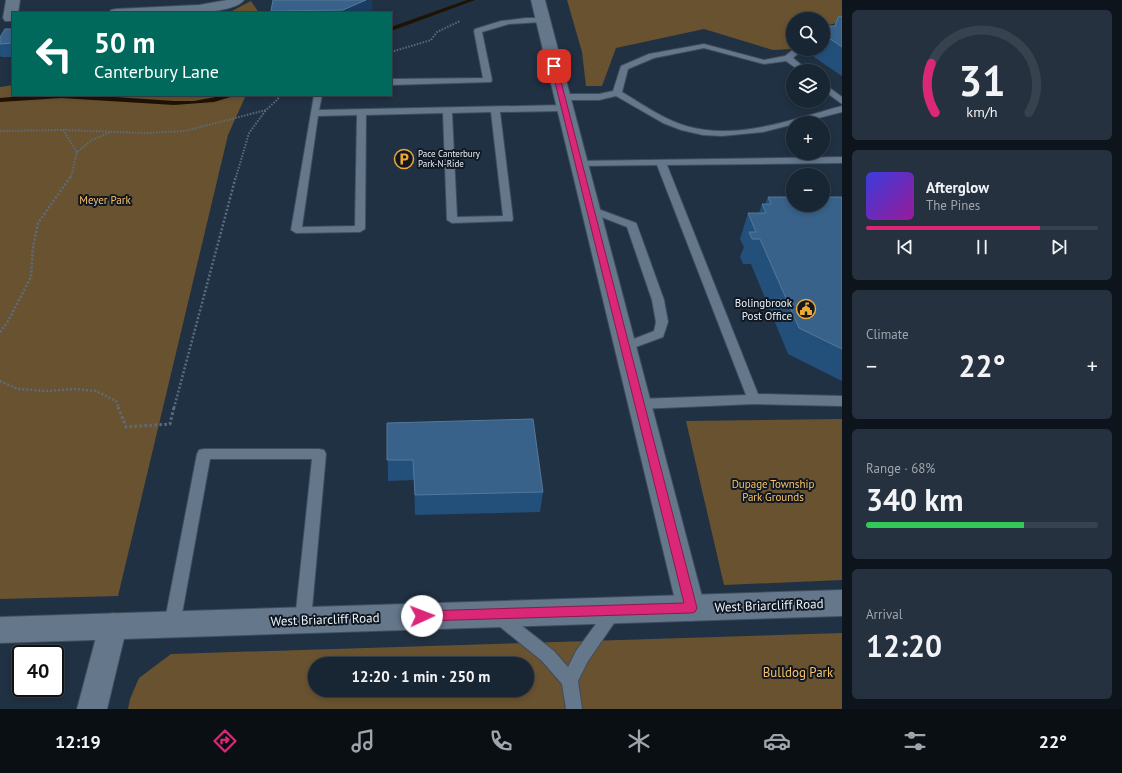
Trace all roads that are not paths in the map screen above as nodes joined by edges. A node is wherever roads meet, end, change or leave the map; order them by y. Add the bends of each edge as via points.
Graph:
1 (13, 0) edge
2 (538, 0) edge
3 (236, 2) edge
4 (136, 12) edge
5 (8, 19) edge
6 (542, 20) junction
7 (790, 56) edge
8 (788, 58) junction
9 (796, 64) edge
10 (392, 82) edge
11 (617, 92) junction
12 (830, 92) edge
13 (318, 96) edge
14 (842, 101) edge
15 (563, 102) junction
16 (842, 108) edge
17 (447, 110) junction
18 (495, 110) junction
19 (362, 112) junction
20 (314, 113) junction
21 (842, 160) edge
22 (661, 162) junction
23 (578, 163) junction
24 (590, 210) junction
25 (625, 347) junction
26 (754, 399) junction
27 (842, 401) edge
28 (639, 404) junction
29 (842, 603) edge
30 (691, 608) junction
31 (614, 610) junction
32 (495, 614) junction
33 (303, 620) junction
34 (172, 625) junction
35 (113, 626) junction
36 (0, 630) edge
37 (570, 681) junction
38 (92, 709) edge
39 (574, 709) edge

1 - 5 street
2 - 6 street
3 - 4 street via 216,8
6 - 10 lane via 518,20 490,25 478,31 488,80
6 - 15 street
7 - 8 lane
8 - 9 lane
8 - 11 lane via 764,62 704,46 652,56 624,68
11 - 15 lane
11 - 16 lane via 656,116 685,128 719,134 765,129
12 - 14 lane
13 - 20 lane
15 - 18 lane
15 - 23 street
17 - 18 lane
17 - 18 lane via 452,220 508,218
17 - 19 lane
19 - 20 lane
19 - 20 lane via 360,229 296,230
21 - 22 lane
22 - 23 lane
22 - 26 lane
23 - 24 street
24 - 25 street
24 - 25 lane via 632,225 658,300 662,322 659,334
25 - 28 street
26 - 27 lane
26 - 28 lane
28 - 30 street
29 - 30 street, West Briarcliff Road
30 - 31 street, West Briarcliff Road
31 - 32 street, West Briarcliff Road
31 - 37 lane via 582,656
32 - 33 street, West Briarcliff Road
32 - 37 lane via 548,656
33 - 34 street, West Briarcliff Road
33 - 34 lane via 319,454 204,454
34 - 35 street, West Briarcliff Road
35 - 36 street, West Briarcliff Road
35 - 38 street
37 - 39 lane

